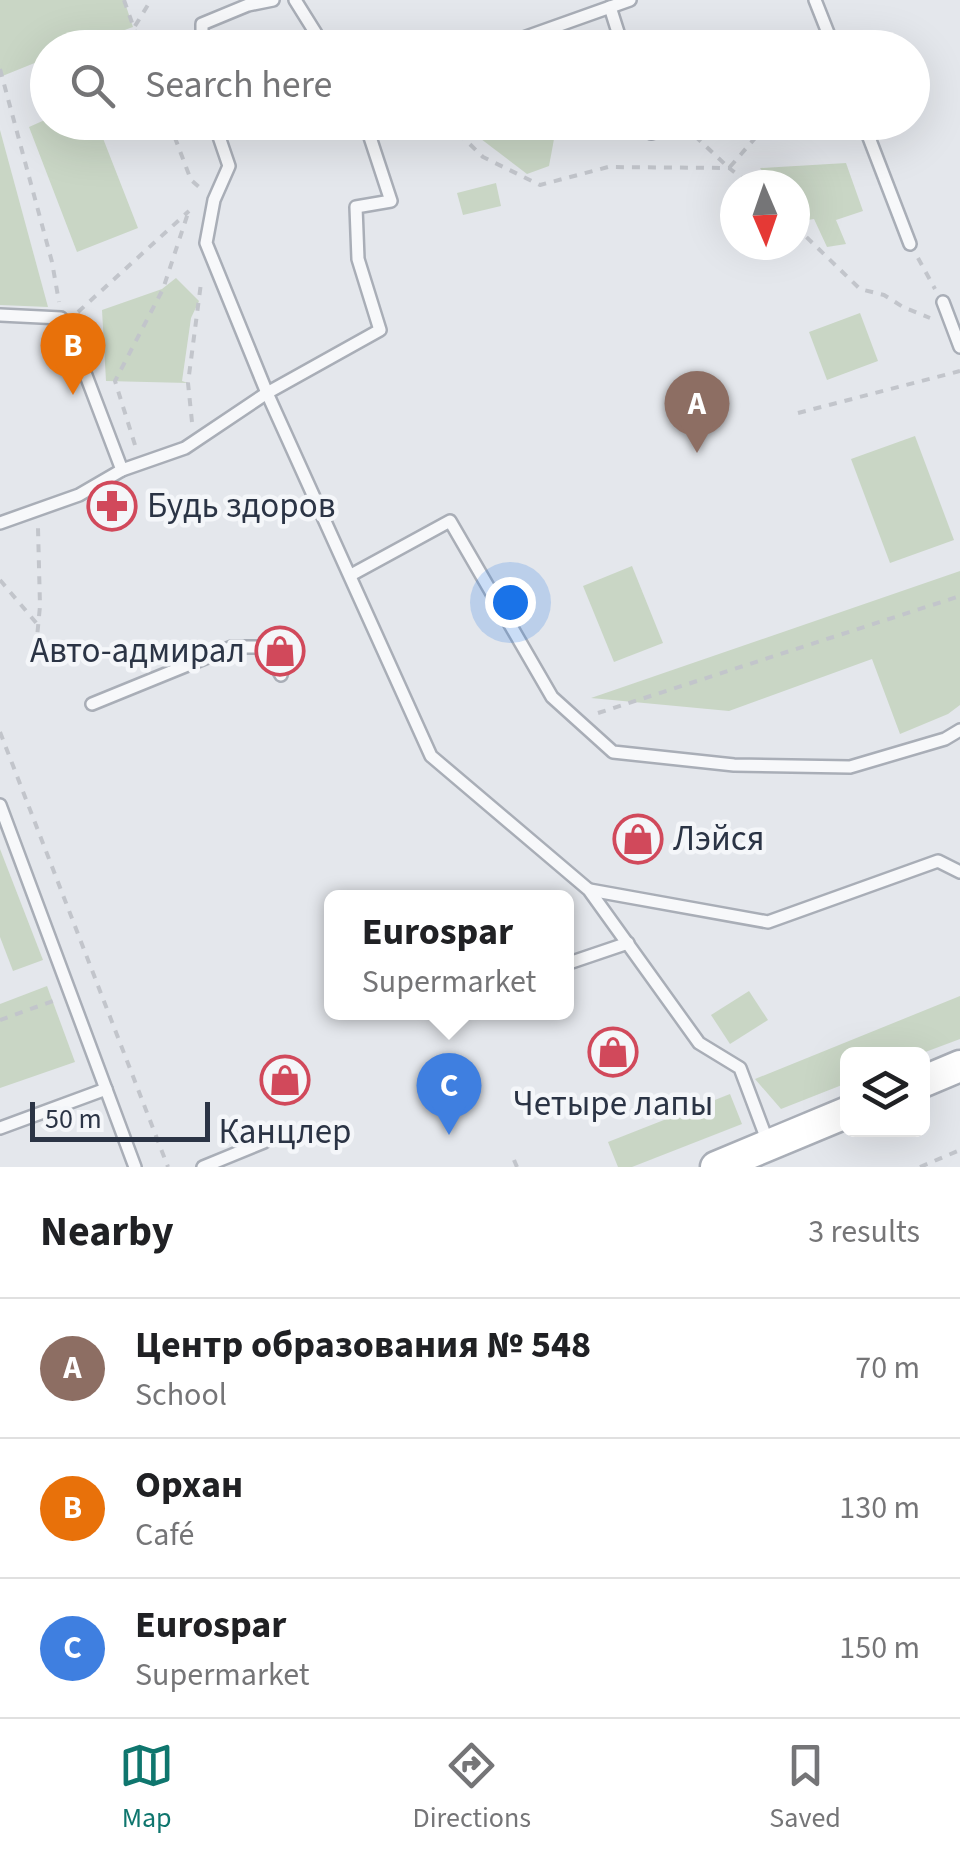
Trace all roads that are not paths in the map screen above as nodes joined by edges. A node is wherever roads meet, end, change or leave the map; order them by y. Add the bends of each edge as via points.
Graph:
1 (272, 0) edge
2 (295, 0) edge
3 (630, 0) edge
4 (816, 0) edge
5 (247, 2) edge
6 (610, 7) junction
7 (202, 30) edge
8 (314, 30) edge
9 (545, 30) edge
10 (617, 30) edge
11 (827, 30) edge
12 (220, 140) edge
13 (371, 140) edge
14 (870, 140) edge
15 (910, 244) road end
16 (943, 302) road end
17 (0, 315) edge
18 (960, 346) edge
19 (267, 393) junction
20 (122, 470) junction
21 (0, 523) edge
22 (350, 575) junction
23 (281, 674) dead end
24 (92, 704) dead end
25 (960, 730) edge
26 (0, 805) edge
27 (960, 872) edge
28 (590, 890) junction
29 (628, 944) junction
30 (574, 961) edge
31 (960, 1066) edge
32 (930, 1079) edge
33 (106, 1089) junction
34 (840, 1115) edge
35 (0, 1128) edge
36 (264, 1142) dead end
37 (769, 1145) junction
38 (135, 1167) edge
39 (203, 1167) edge
40 (716, 1167) edge

1 - 5 lane
2 - 8 lane
3 - 6 lane
4 - 11 lane
5 - 7 lane via 202,24
6 - 9 lane
6 - 10 lane
12 - 19 lane via 228,166 211,197 206,243
13 - 19 lane via 391,201 356,207 358,259 380,330
14 - 15 lane
16 - 18 lane
17 - 20 lane via 60,318
19 - 20 lane via 185,448
19 - 22 lane
20 - 21 lane
22 - 25 lane via 450,521 552,697 613,752 734,766 850,766
22 - 28 lane via 432,756
23 - 24 lane via 258,647 232,647
26 - 33 lane
27 - 28 lane via 938,862 768,922
28 - 29 lane
29 - 30 lane
29 - 37 lane via 699,1043 740,1068
31 - 32 main road
33 - 35 lane
33 - 38 lane
34 - 37 main road
36 - 39 lane
37 - 40 main road

